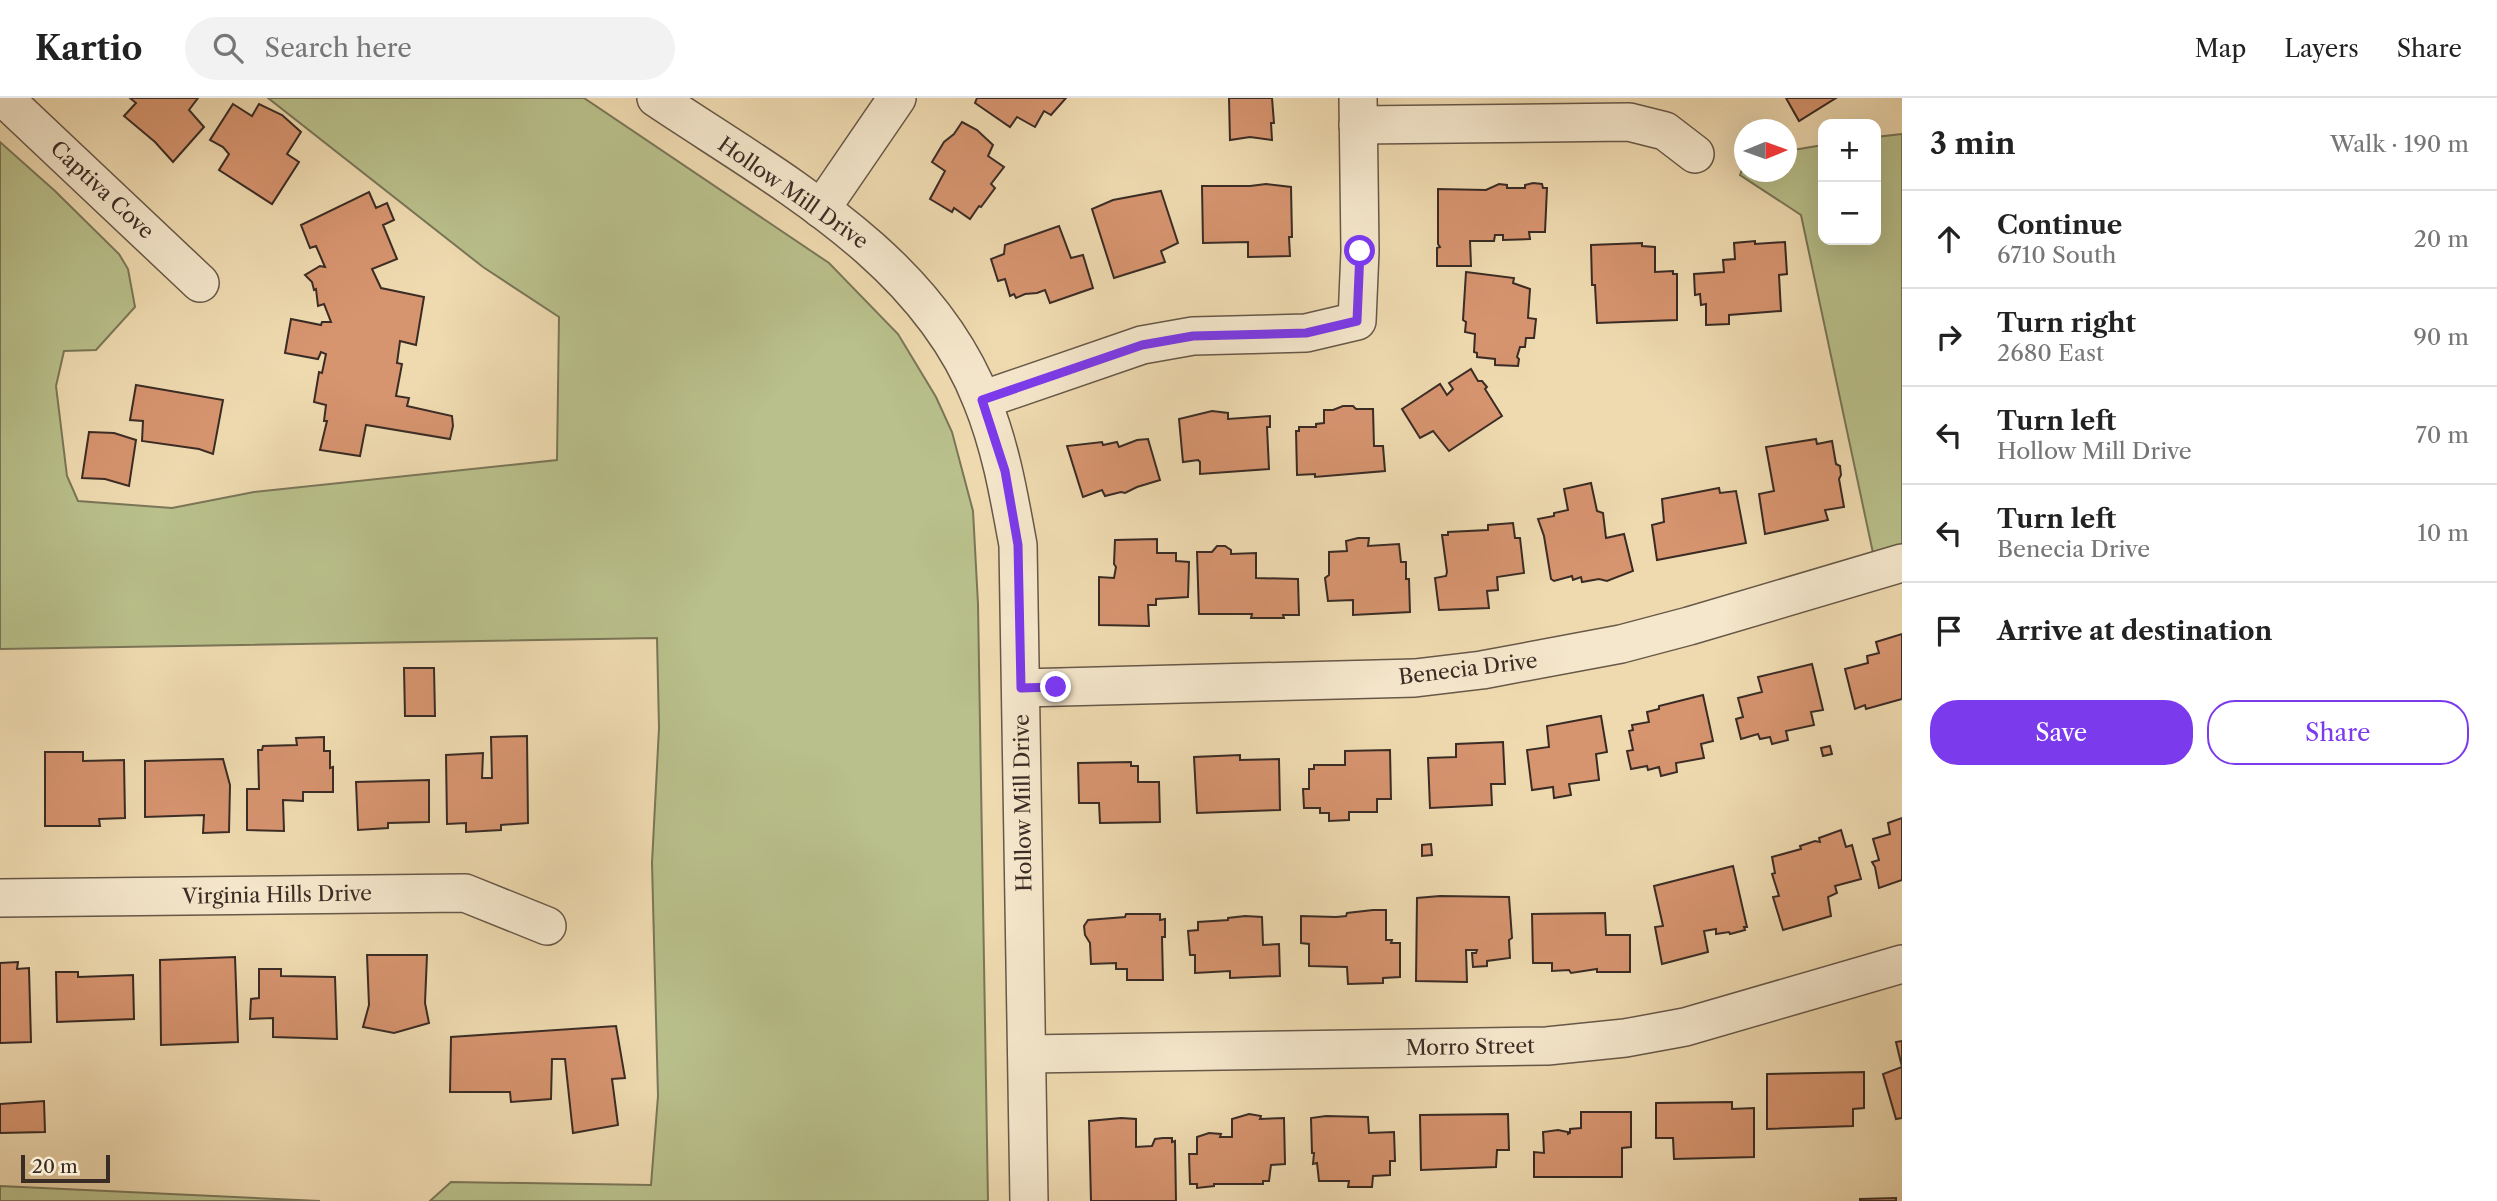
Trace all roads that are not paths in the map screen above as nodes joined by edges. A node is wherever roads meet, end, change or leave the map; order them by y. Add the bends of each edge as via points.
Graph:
1 (4, 98) edge
2 (656, 98) edge
3 (897, 98) edge
4 (1358, 111) edge
5 (1695, 154) dead end
6 (821, 209) junction
7 (200, 283) dead end
8 (982, 400) junction
9 (1902, 563) edge
10 (1021, 688) junction
11 (0, 898) edge
12 (547, 926) dead end
13 (1902, 964) edge
14 (1027, 1054) junction
15 (1029, 1201) edge

1 - 7 street, Captiva Cove
2 - 6 street, Hollow Mill Drive
3 - 6 street
4 - 5 street via 1629,122 1665,131
4 - 8 street via 1357,321 1306,333 1193,336 1142,345
6 - 8 street, Hollow Mill Drive via 901,276 960,355
8 - 10 street, Hollow Mill Drive via 1005,471 1018,545
9 - 10 street, Benecia Drive via 1621,644 1482,670 1415,678
10 - 14 street, Hollow Mill Drive
11 - 12 street, Virginia Hills Drive via 465,893
13 - 14 street, Morro Street via 1685,1027 1625,1038 1547,1046
14 - 15 street, Hollow Mill Drive

